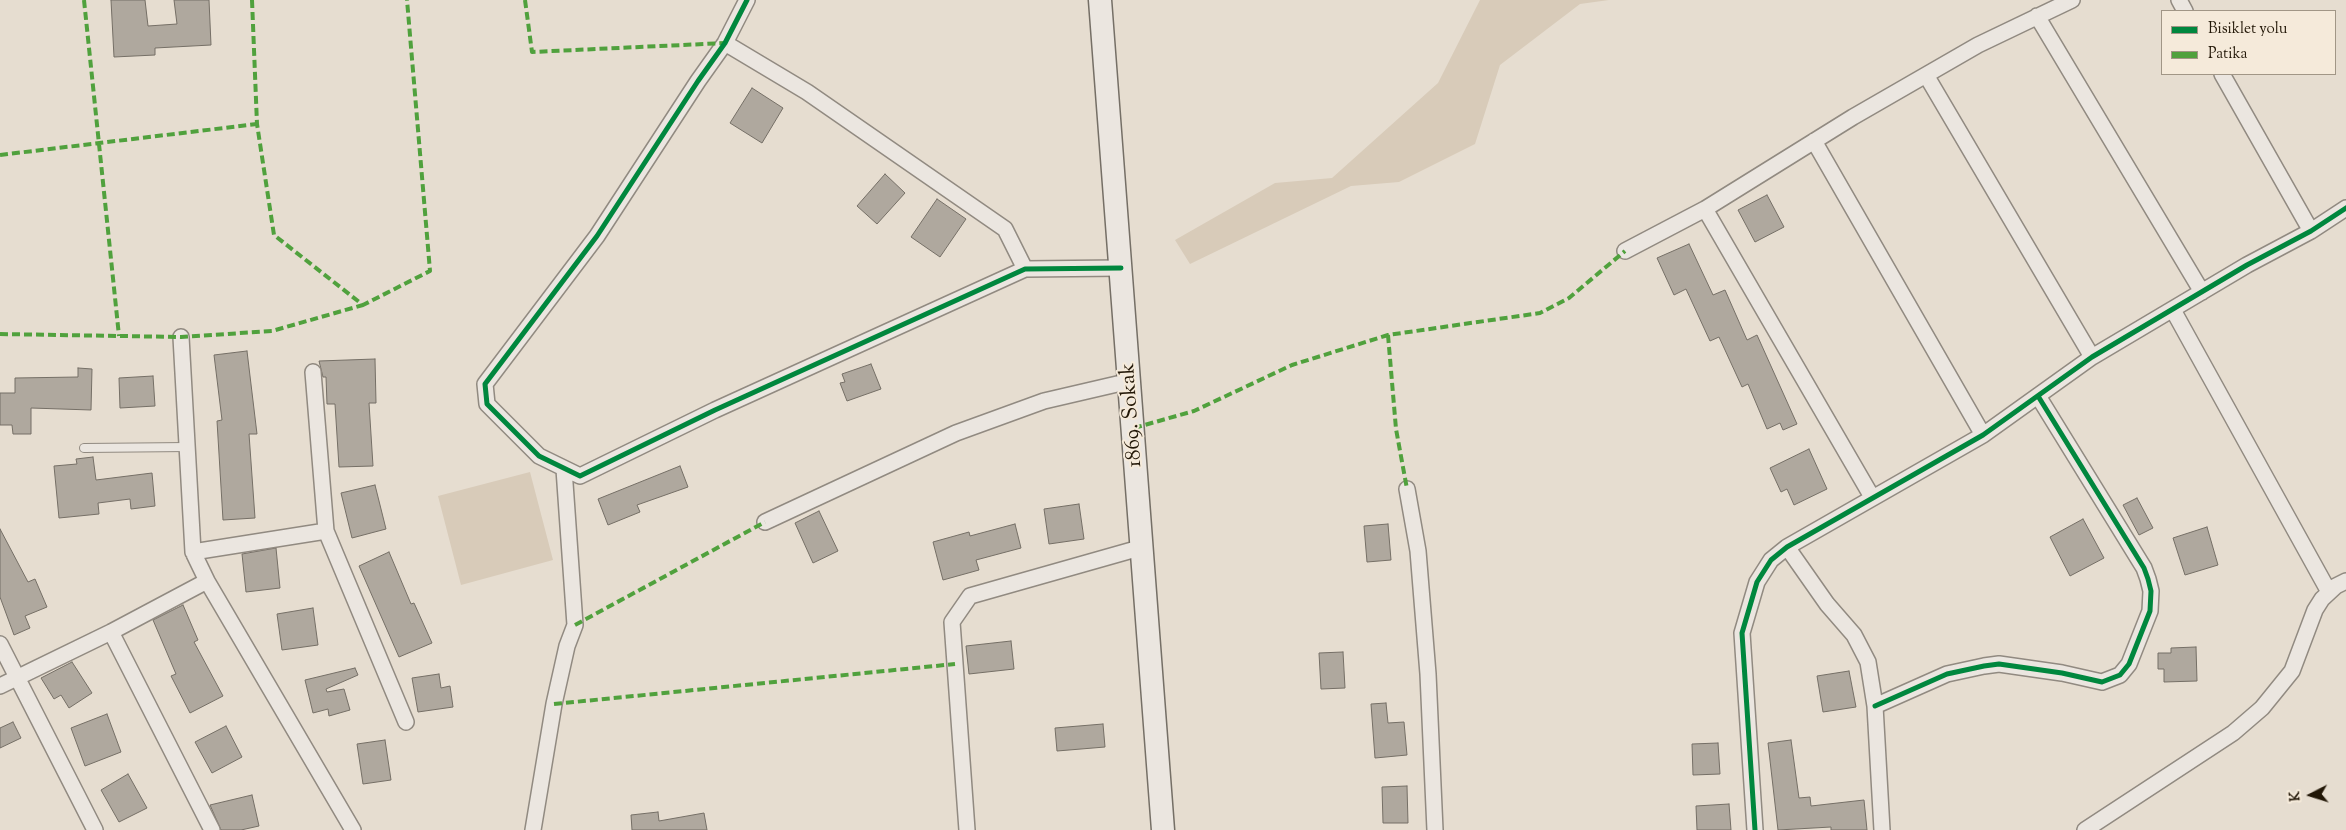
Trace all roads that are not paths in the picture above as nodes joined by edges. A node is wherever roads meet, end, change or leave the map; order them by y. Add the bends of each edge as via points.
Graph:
1 (747, 0) edge
2 (1100, 0) edge
3 (2072, 0) edge
4 (2038, 16) junction
5 (725, 43) junction
6 (1926, 75) junction
7 (2223, 75) edge
8 (1814, 141) junction
9 (2346, 208) edge
10 (1704, 209) junction
11 (2311, 231) junction
12 (1625, 251) dead end
13 (1121, 268) junction
14 (1026, 269) junction
15 (2202, 292) junction
16 (2173, 310) junction
17 (181, 337) dead end
18 (2092, 357) junction
19 (313, 372) dead end
20 (1130, 381) junction
21 (2038, 396) junction
22 (1983, 435) junction
23 (188, 447) junction
24 (84, 448) dead end
25 (564, 468) junction
26 (1407, 489) dead end
27 (1872, 498) junction
28 (765, 522) dead end
29 (326, 531) junction
30 (1143, 547) junction
31 (1787, 547) junction
32 (194, 552) junction
33 (207, 581) junction
34 (2346, 581) edge
35 (2329, 592) junction
36 (111, 632) junction
37 (0, 644) edge
38 (19, 678) junction
39 (0, 686) edge
40 (1875, 706) junction
41 (406, 722) dead end
42 (95, 830) edge
43 (212, 830) edge
44 (353, 830) edge
45 (533, 830) edge
46 (967, 830) edge
47 (1163, 830) edge
48 (1435, 830) edge
49 (1755, 830) edge
50 (1882, 830) edge
51 (2085, 830) edge

1 - 5 street
2 - 13 main road, 1869. Sokak
3 - 4 street
4 - 6 street via 1978,44
4 - 15 street
5 - 14 street via 807,92 1005,229
5 - 25 street via 597,236 485,384 487,404 538,456
6 - 8 street
6 - 18 street
7 - 11 street
8 - 10 street
8 - 22 street
9 - 11 street
10 - 12 street
10 - 27 street
11 - 15 street
13 - 14 street
13 - 20 main road, 1869. Sokak
14 - 25 street via 715,410 580,476
15 - 16 street
16 - 18 street
16 - 35 street
17 - 23 street
18 - 21 street
19 - 29 street
20 - 28 street via 1044,401 956,433
20 - 30 main road, 1869. Sokak
21 - 22 street
21 - 40 street via 2148,579 2150,611 2129,664 2120,675 2102,682 1999,664 1984,666 1947,674
22 - 27 street
23 - 24 lane
23 - 32 street
25 - 45 street via 575,625 554,704
26 - 48 street via 1418,551 1428,674
27 - 31 street
29 - 32 street
29 - 41 street
30 - 46 street via 970,596 952,622
30 - 47 main road, 1869. Sokak
31 - 40 street via 1827,604 1854,634 1868,662
31 - 49 street via 1771,560 1757,582 1742,632
32 - 33 street
33 - 36 street
33 - 44 street
34 - 35 street
35 - 51 street via 2315,610 2292,671 2262,708 2233,733
36 - 38 street
36 - 43 street
37 - 38 street
38 - 39 street
38 - 42 street
40 - 50 street

